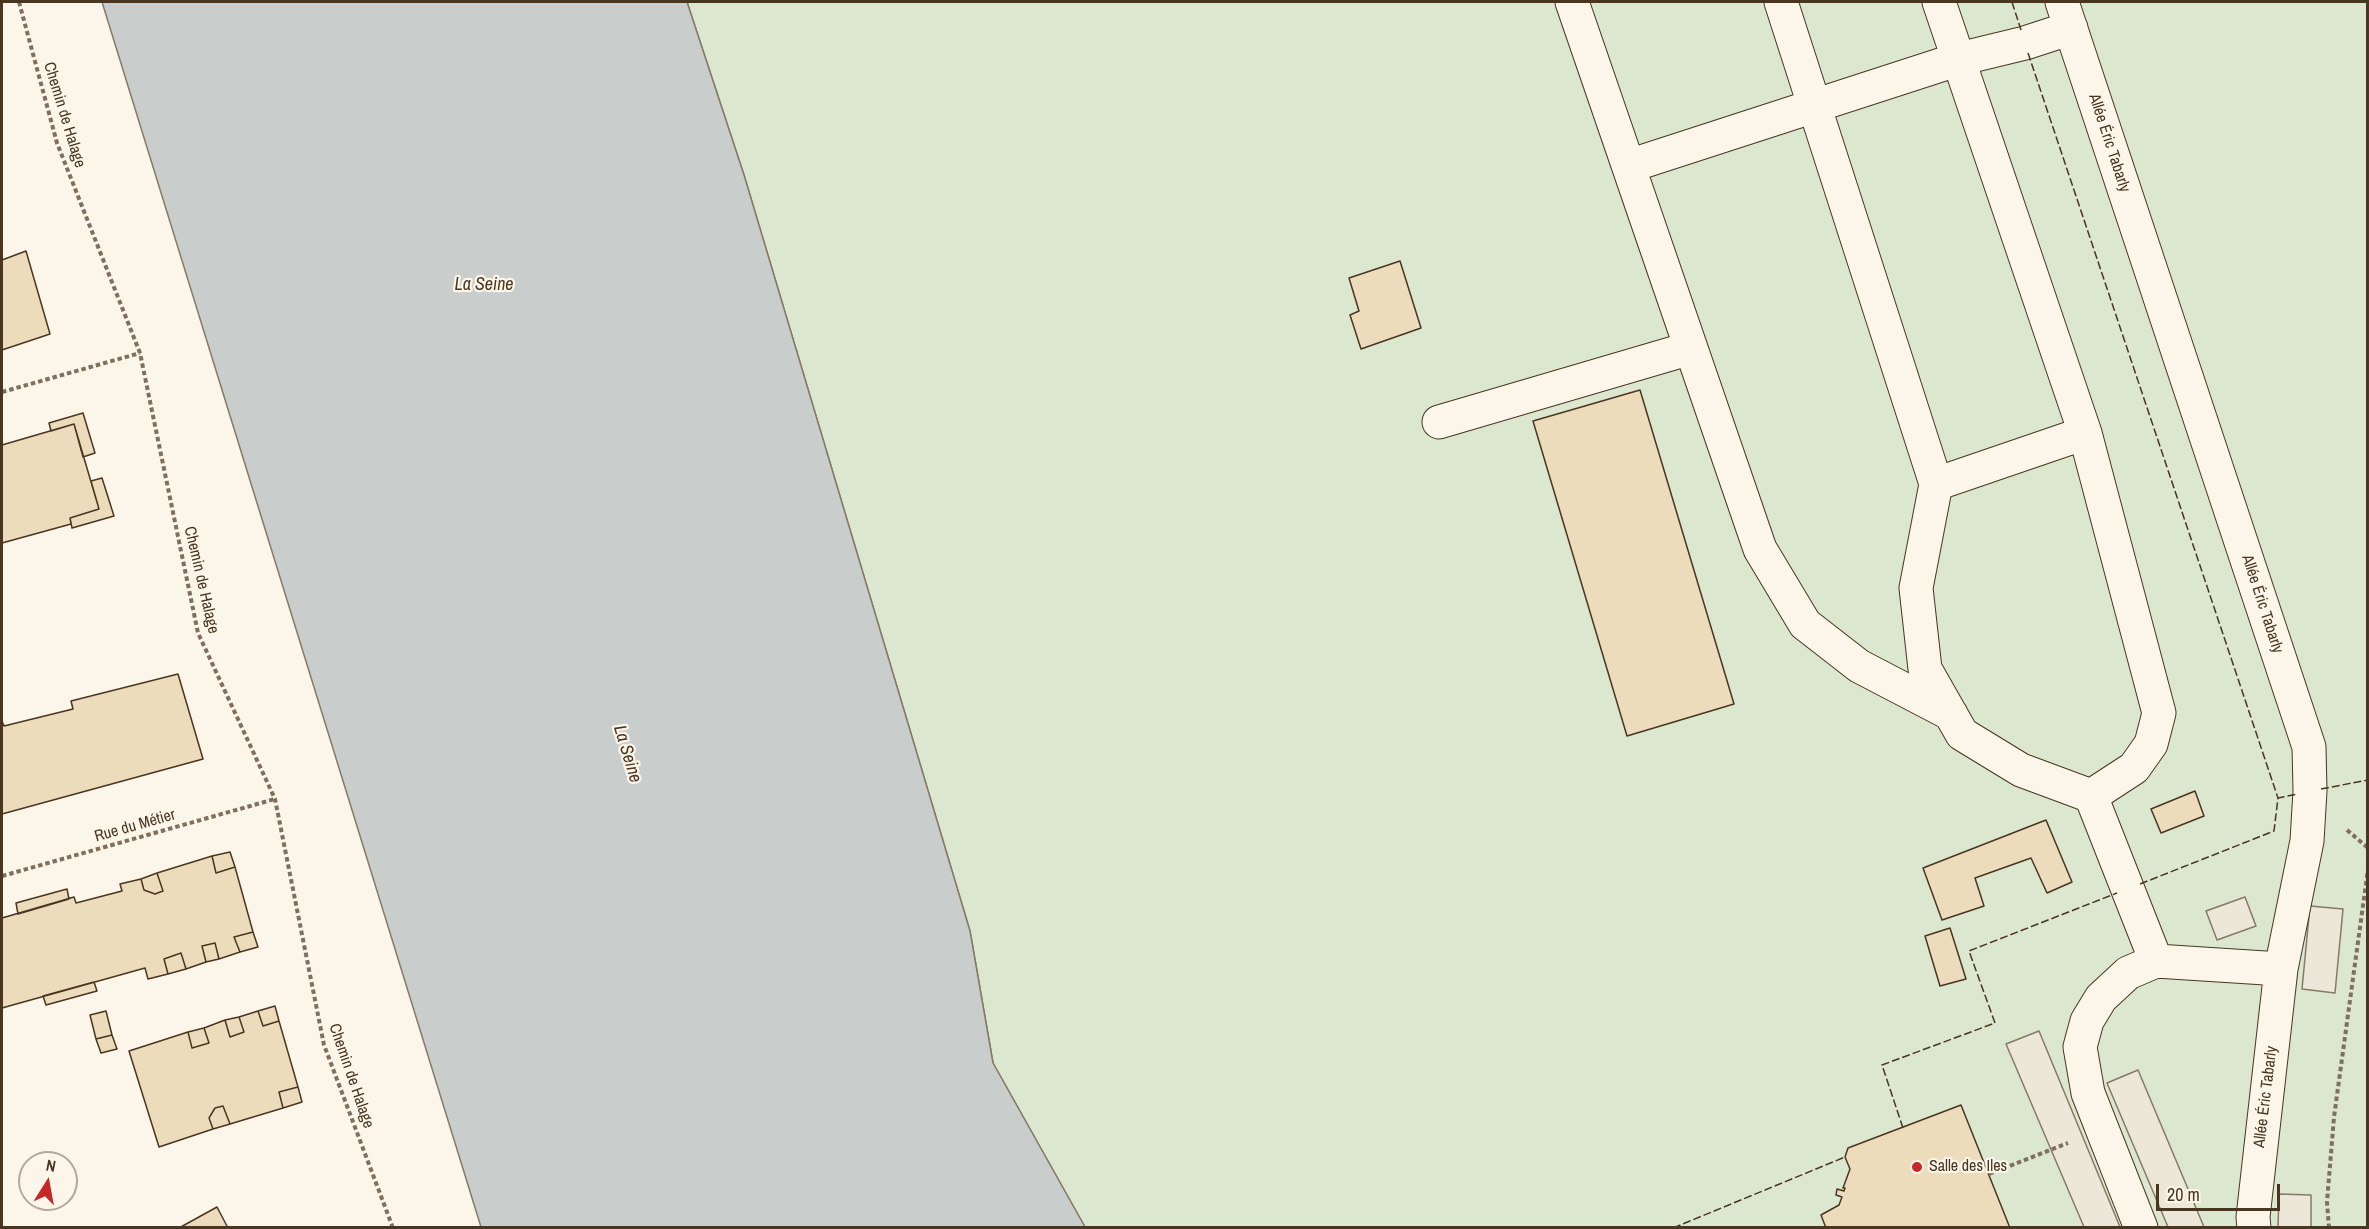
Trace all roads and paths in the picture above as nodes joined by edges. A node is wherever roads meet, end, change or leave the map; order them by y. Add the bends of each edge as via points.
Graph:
1 (18, 2) edge
2 (1572, 2) edge
3 (1781, 2) edge
4 (1939, 2) edge
5 (2067, 15) edge
6 (1959, 59) junction
7 (1814, 105) junction
8 (1629, 166) junction
9 (1691, 348) junction
10 (140, 353) junction
11 (2, 392) edge
12 (1439, 422) dead end
13 (2085, 433) junction
14 (1936, 484) junction
15 (1950, 714) junction
16 (2091, 796) junction
17 (275, 799) junction
18 (2367, 869) edge
19 (2, 876) edge
20 (2156, 961) junction
21 (2281, 969) junction
22 (2102, 1130) junction
23 (1989, 1174) dead end
24 (393, 1227) edge
25 (2141, 1227) edge
26 (2254, 1227) edge
27 (2329, 1227) edge

1 - 10 path, Chemin de Halage via 57,143
2 - 8 street
3 - 7 street
4 - 6 street
5 - 6 street via 2025,43
5 - 21 street, Allée Éric Tabarly via 2309,747 2307,841
6 - 7 street
6 - 13 street
7 - 8 street
7 - 14 street
8 - 9 street
9 - 12 street
9 - 15 street via 1760,549 1805,624 1859,666
10 - 11 path
10 - 17 path, Chemin de Halage via 198,633
13 - 14 street
13 - 16 street via 2159,713 2151,744 2134,768
14 - 15 street via 1916,588 1924,669
15 - 16 street via 1962,734 2021,770
16 - 20 street
17 - 19 path, Rue du Métier
17 - 24 path, Chemin de Halage via 324,1045
18 - 27 path via 2334,1117 2327,1202
20 - 21 street
20 - 22 street via 2128,973 2101,998 2087,1021 2080,1047 2088,1094
21 - 26 street, Allée Éric Tabarly
22 - 23 path
22 - 25 street

